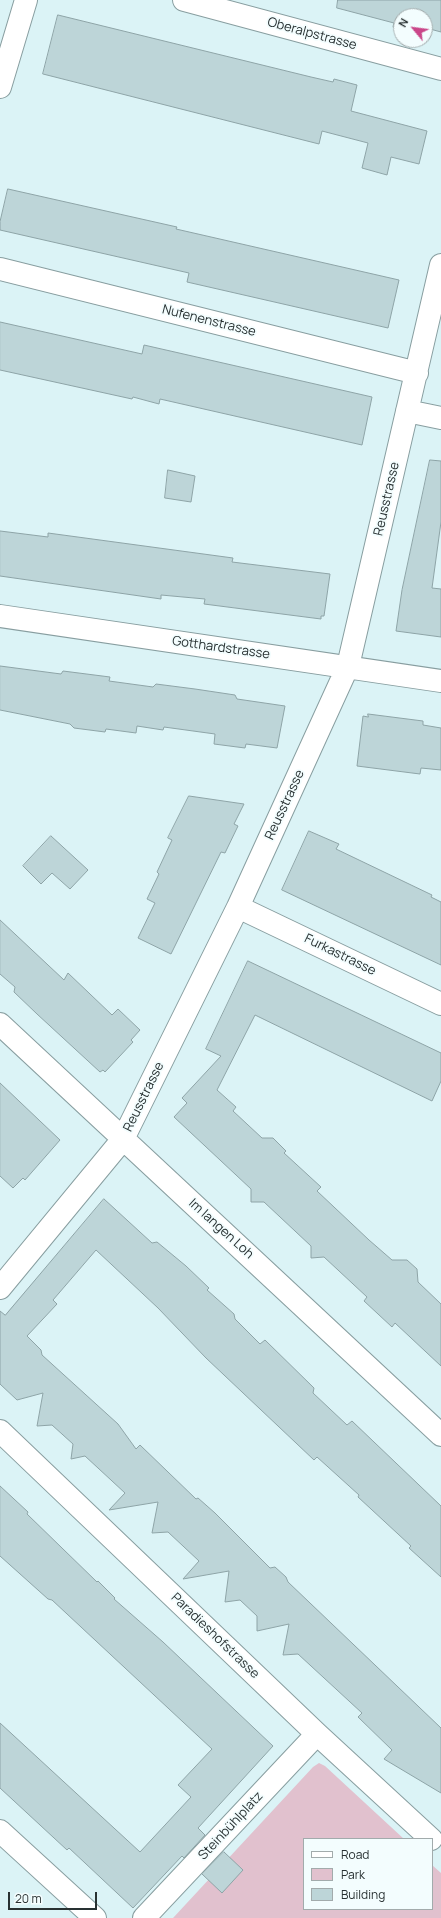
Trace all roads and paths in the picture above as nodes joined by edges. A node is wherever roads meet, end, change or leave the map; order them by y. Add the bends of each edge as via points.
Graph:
1 (26, 0) edge
2 (184, 0) edge
3 (441, 69) edge
4 (0, 87) edge
5 (441, 265) edge
6 (0, 269) edge
7 (417, 372) junction
8 (407, 411) junction
9 (441, 418) edge
10 (0, 616) edge
11 (348, 666) junction
12 (441, 681) edge
13 (238, 907) junction
14 (441, 1004) edge
15 (0, 1024) edge
16 (123, 1139) junction
17 (0, 1288) edge
18 (0, 1431) edge
19 (441, 1435) edge
20 (317, 1734) junction
21 (0, 1831) edge
22 (431, 1838) edge
23 (433, 1840) edge
24 (441, 1848) edge
25 (95, 1918) edge
26 (144, 1918) edge

1 - 4 street
2 - 3 street, Oberalpstrasse
5 - 7 street, Reusstrasse
6 - 7 street, Nufenenstrasse
7 - 8 street, Reusstrasse
8 - 9 street
8 - 11 street, Reusstrasse
10 - 11 street, Gotthardstrasse
11 - 12 street, Gotthardstrasse
11 - 13 street, Reusstrasse
13 - 14 street, Furkastrasse
13 - 16 street, Reusstrasse
15 - 16 street, Im langen Loh
16 - 17 street, Reusstrasse
16 - 19 street, Im langen Loh
18 - 20 street, Paradieshofstrasse
20 - 22 street, Paradieshofstrasse
20 - 26 street, Steinbühlplatz
21 - 25 street
23 - 24 street, Paradieshofstrasse

